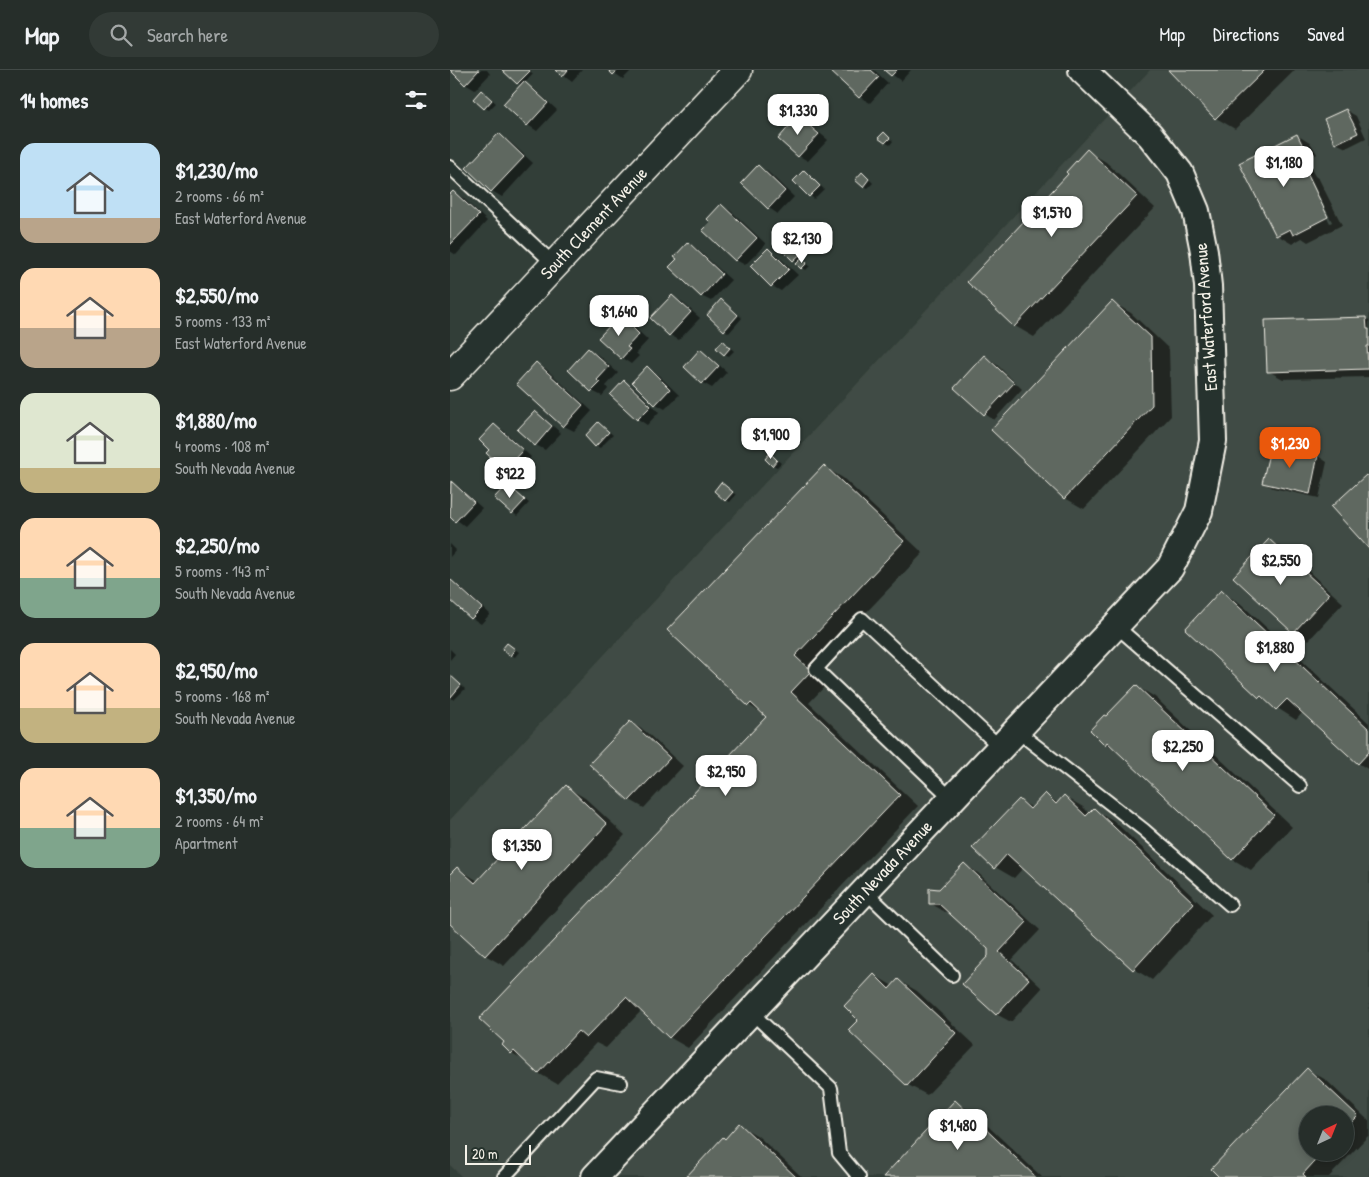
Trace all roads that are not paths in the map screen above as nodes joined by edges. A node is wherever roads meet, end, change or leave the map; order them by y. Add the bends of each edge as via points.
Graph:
1 (738, 70) edge
2 (1082, 70) edge
3 (450, 167) edge
4 (555, 265) junction
5 (450, 376) edge
6 (1170, 568) joint
7 (1116, 626) junction
8 (1009, 740) junction
9 (1300, 786) dead end
10 (953, 800) junction
11 (866, 892) junction
12 (1230, 905) dead end
13 (952, 975) dead end
14 (752, 1013) junction
15 (621, 1083) dead end
16 (504, 1177) edge
17 (595, 1177) edge
18 (859, 1177) edge

1 - 4 street, South Clement Avenue
2 - 6 street, East Waterford Avenue via 1150,134 1180,173 1196,211 1204,251 1213,441 1199,511
3 - 4 lane
4 - 5 street, South Clement Avenue
6 - 7 street, South Nevada Avenue
7 - 8 street, South Nevada Avenue
7 - 9 lane
8 - 10 street, South Nevada Avenue
8 - 10 lane via 862,619 816,669
8 - 12 lane via 1144,830
10 - 11 street, South Nevada Avenue
11 - 13 lane
11 - 14 street, South Nevada Avenue
14 - 17 street, South Nevada Avenue
14 - 18 lane via 830,1088 839,1153
15 - 16 lane via 596,1078

